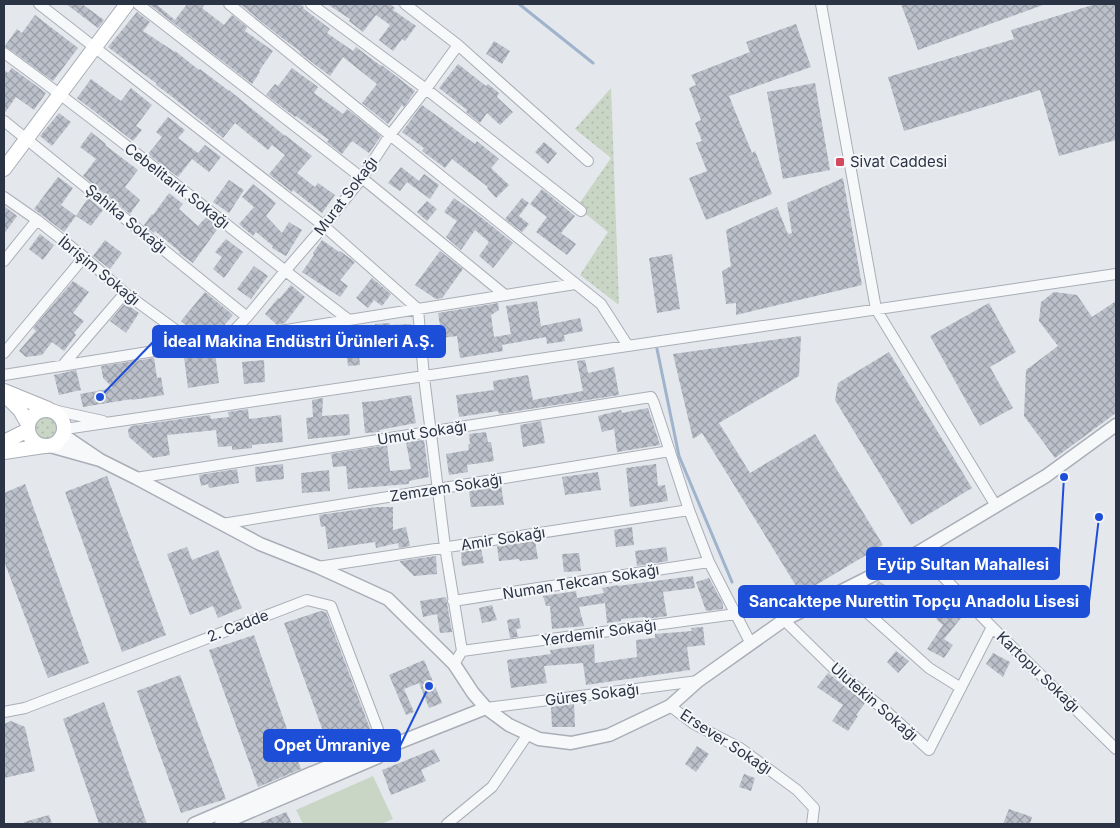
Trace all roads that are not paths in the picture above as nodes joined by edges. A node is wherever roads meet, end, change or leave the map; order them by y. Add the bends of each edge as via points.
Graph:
1 (39, 4) edge
2 (127, 4) edge
3 (138, 4) edge
4 (229, 4) edge
5 (311, 4) edge
6 (404, 4) edge
7 (821, 4) edge
8 (458, 45) junction
9 (95, 46) junction
10 (4, 53) edge
11 (426, 89) junction
12 (60, 94) junction
13 (4, 122) edge
14 (390, 135) junction
15 (26, 139) junction
16 (588, 161) dead end
17 (4, 169) edge
18 (362, 178) junction
19 (4, 198) edge
20 (581, 211) dead end
21 (37, 220) junction
22 (324, 226) junction
23 (84, 257) junction
24 (4, 262) edge
25 (284, 271) junction
26 (1116, 274) edge
27 (575, 284) junction
28 (125, 293) junction
29 (505, 295) junction
30 (418, 309) junction
31 (876, 310) junction
32 (247, 317) junction
33 (349, 320) junction
34 (225, 340) junction
35 (195, 344) junction
36 (628, 346) junction
37 (4, 352) edge
38 (62, 365) junction
39 (4, 375) edge
40 (424, 377) junction
41 (4, 392) edge
42 (50, 410) junction
43 (112, 423) junction
44 (1116, 425) edge
45 (28, 427) junction
46 (431, 431) junction
47 (64, 432) junction
48 (4, 442) edge
49 (47, 446) junction
50 (670, 451) junction
51 (4, 452) edge
52 (100, 460) junction
53 (136, 478) junction
54 (437, 489) junction
55 (996, 506) junction
56 (689, 510) junction
57 (222, 524) junction
58 (445, 547) junction
59 (919, 552) junction
60 (709, 562) junction
61 (318, 567) junction
62 (842, 590) junction
63 (453, 601) junction
64 (736, 614) junction
65 (784, 620) junction
66 (992, 626) junction
67 (752, 644) junction
68 (462, 651) junction
69 (454, 664) junction
70 (698, 681) junction
71 (961, 688) junction
72 (670, 706) junction
73 (486, 708) junction
74 (4, 712) edge
75 (528, 734) junction
76 (385, 748) junction
77 (1116, 749) edge
78 (194, 824) edge
79 (221, 824) edge
80 (447, 824) edge
81 (812, 824) edge

1 - 9 street
2 - 9 main road
3 - 18 street
4 - 14 street
5 - 11 street
6 - 8 street
7 - 31 street
8 - 11 street, Murat Sokağı
8 - 16 street
9 - 12 main road
9 - 22 street
10 - 12 street, Cebelitarık Sokağı
11 - 14 street, Murat Sokağı
11 - 20 street
12 - 15 main road
12 - 25 street, Cebelitarık Sokağı
13 - 15 street, Şahika Sokağı
14 - 18 street, Murat Sokağı
14 - 27 street
15 - 17 main road
15 - 32 street, Şahika Sokağı
18 - 22 street, Murat Sokağı
18 - 29 street
19 - 21 street, İbrişim Sokağı
21 - 23 street, İbrişim Sokağı
21 - 24 street
22 - 25 street, Murat Sokağı
22 - 30 street
23 - 28 street, İbrişim Sokağı
23 - 37 street
25 - 32 street, Murat Sokağı
25 - 33 street, Cebelitarık Sokağı
26 - 31 street
27 - 29 street
27 - 36 street via 601,304
28 - 35 street, İbrişim Sokağı
28 - 38 street
29 - 30 street
30 - 33 street
30 - 40 street
31 - 36 street
31 - 55 street
32 - 34 street, Murat Sokağı
33 - 34 street
34 - 35 street
35 - 38 street
36 - 40 street
38 - 39 street
40 - 43 street
40 - 46 street
41 - 42 main road
41 - 45 main road via 20,410
42 - 43 street
42 - 45 main road via 33,415
42 - 47 main road via 62,418
43 - 47 street
44 - 55 street via 1046,476
45 - 48 main road
45 - 49 main road via 33,441
46 - 50 street, Umut Sokağı via 651,397
46 - 53 street, Umut Sokağı
46 - 54 street
47 - 49 main road via 60,440
47 - 52 street
49 - 51 main road
49 - 52 street
50 - 54 street, Zemzem Sokağı
50 - 56 street
52 - 53 street
53 - 57 street
54 - 57 street, Zemzem Sokağı
54 - 58 street
55 - 59 street
56 - 58 street, Amir Sokağı
56 - 60 street
57 - 61 street via 260,544
58 - 61 street, Amir Sokağı
58 - 63 street
59 - 62 street
59 - 66 street, Kartopu Sokağı
60 - 63 street, Numan Tekcan Sokağı
60 - 64 street
61 - 69 street via 388,600
62 - 65 street
62 - 71 street via 929,668
63 - 68 street
64 - 67 street
64 - 68 street, Yerdemir Sokağı
65 - 67 street
65 - 71 street, Ulutekin Sokağı via 832,667 929,750
66 - 71 street, Ulutekin Sokağı
66 - 77 street, Kartopu Sokağı
67 - 70 street
68 - 69 street
69 - 73 street
70 - 72 street
70 - 73 street, Güreş Sokağı
72 - 75 street via 609,735 571,743 539,739
72 - 81 street, Ersever Sokağı via 694,724 740,748 797,790 814,808
73 - 75 street
73 - 76 street
74 - 76 street, 2. Cadde via 25,708 307,600 330,606
75 - 80 street via 492,787
76 - 78 street via 376,748 321,769
76 - 79 street via 378,758

